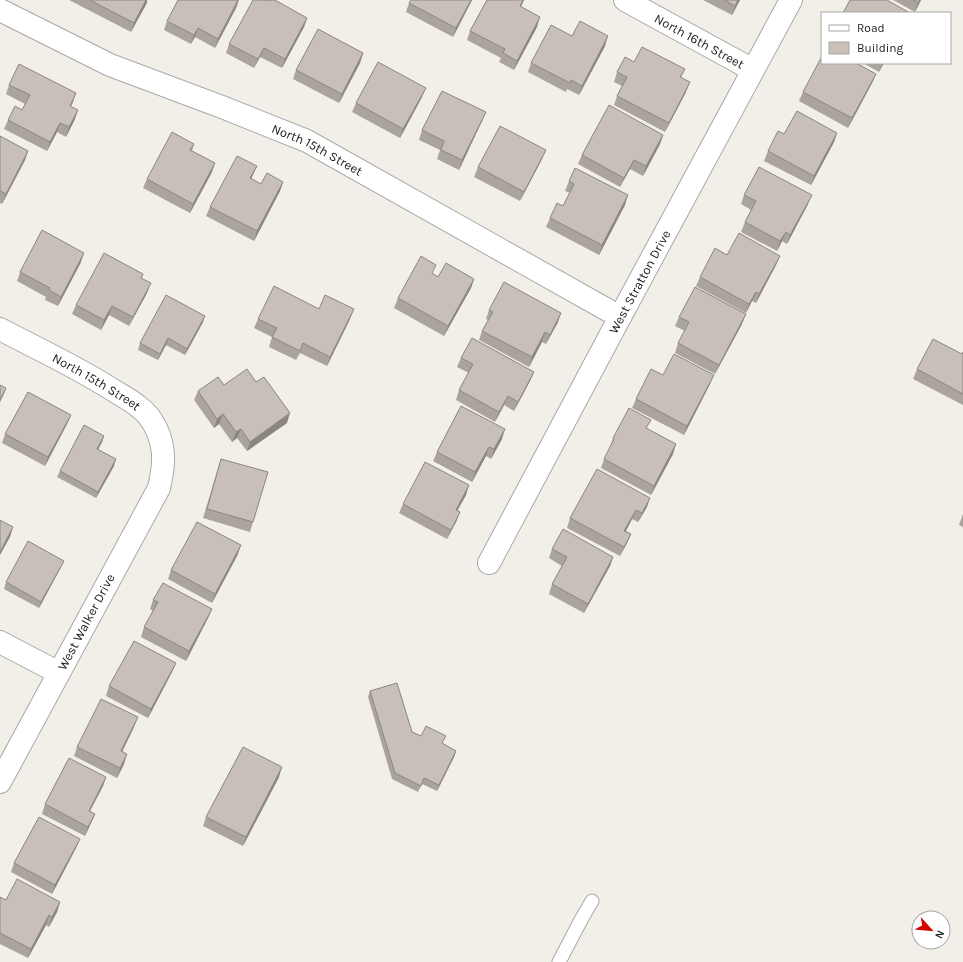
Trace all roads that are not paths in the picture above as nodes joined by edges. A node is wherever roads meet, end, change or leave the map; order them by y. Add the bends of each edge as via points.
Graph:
1 (625, 0) edge
2 (791, 0) edge
3 (0, 10) edge
4 (753, 70) junction
5 (620, 316) junction
6 (0, 329) edge
7 (163, 460) joint
8 (489, 563) dead end
9 (0, 642) edge
10 (59, 673) junction
11 (0, 782) edge
12 (592, 901) dead end
13 (559, 962) edge

1 - 4 street, North 16th Street
2 - 4 street, West Stratton Drive
3 - 5 street, North 15th Street via 110,65 307,141
4 - 5 street, West Stratton Drive
5 - 8 street, West Stratton Drive
6 - 7 street, North 15th Street via 94,378 139,406 156,427 163,449
7 - 10 street, West Walker Drive via 159,488
9 - 10 street
10 - 11 street, West Walker Drive
12 - 13 lane

